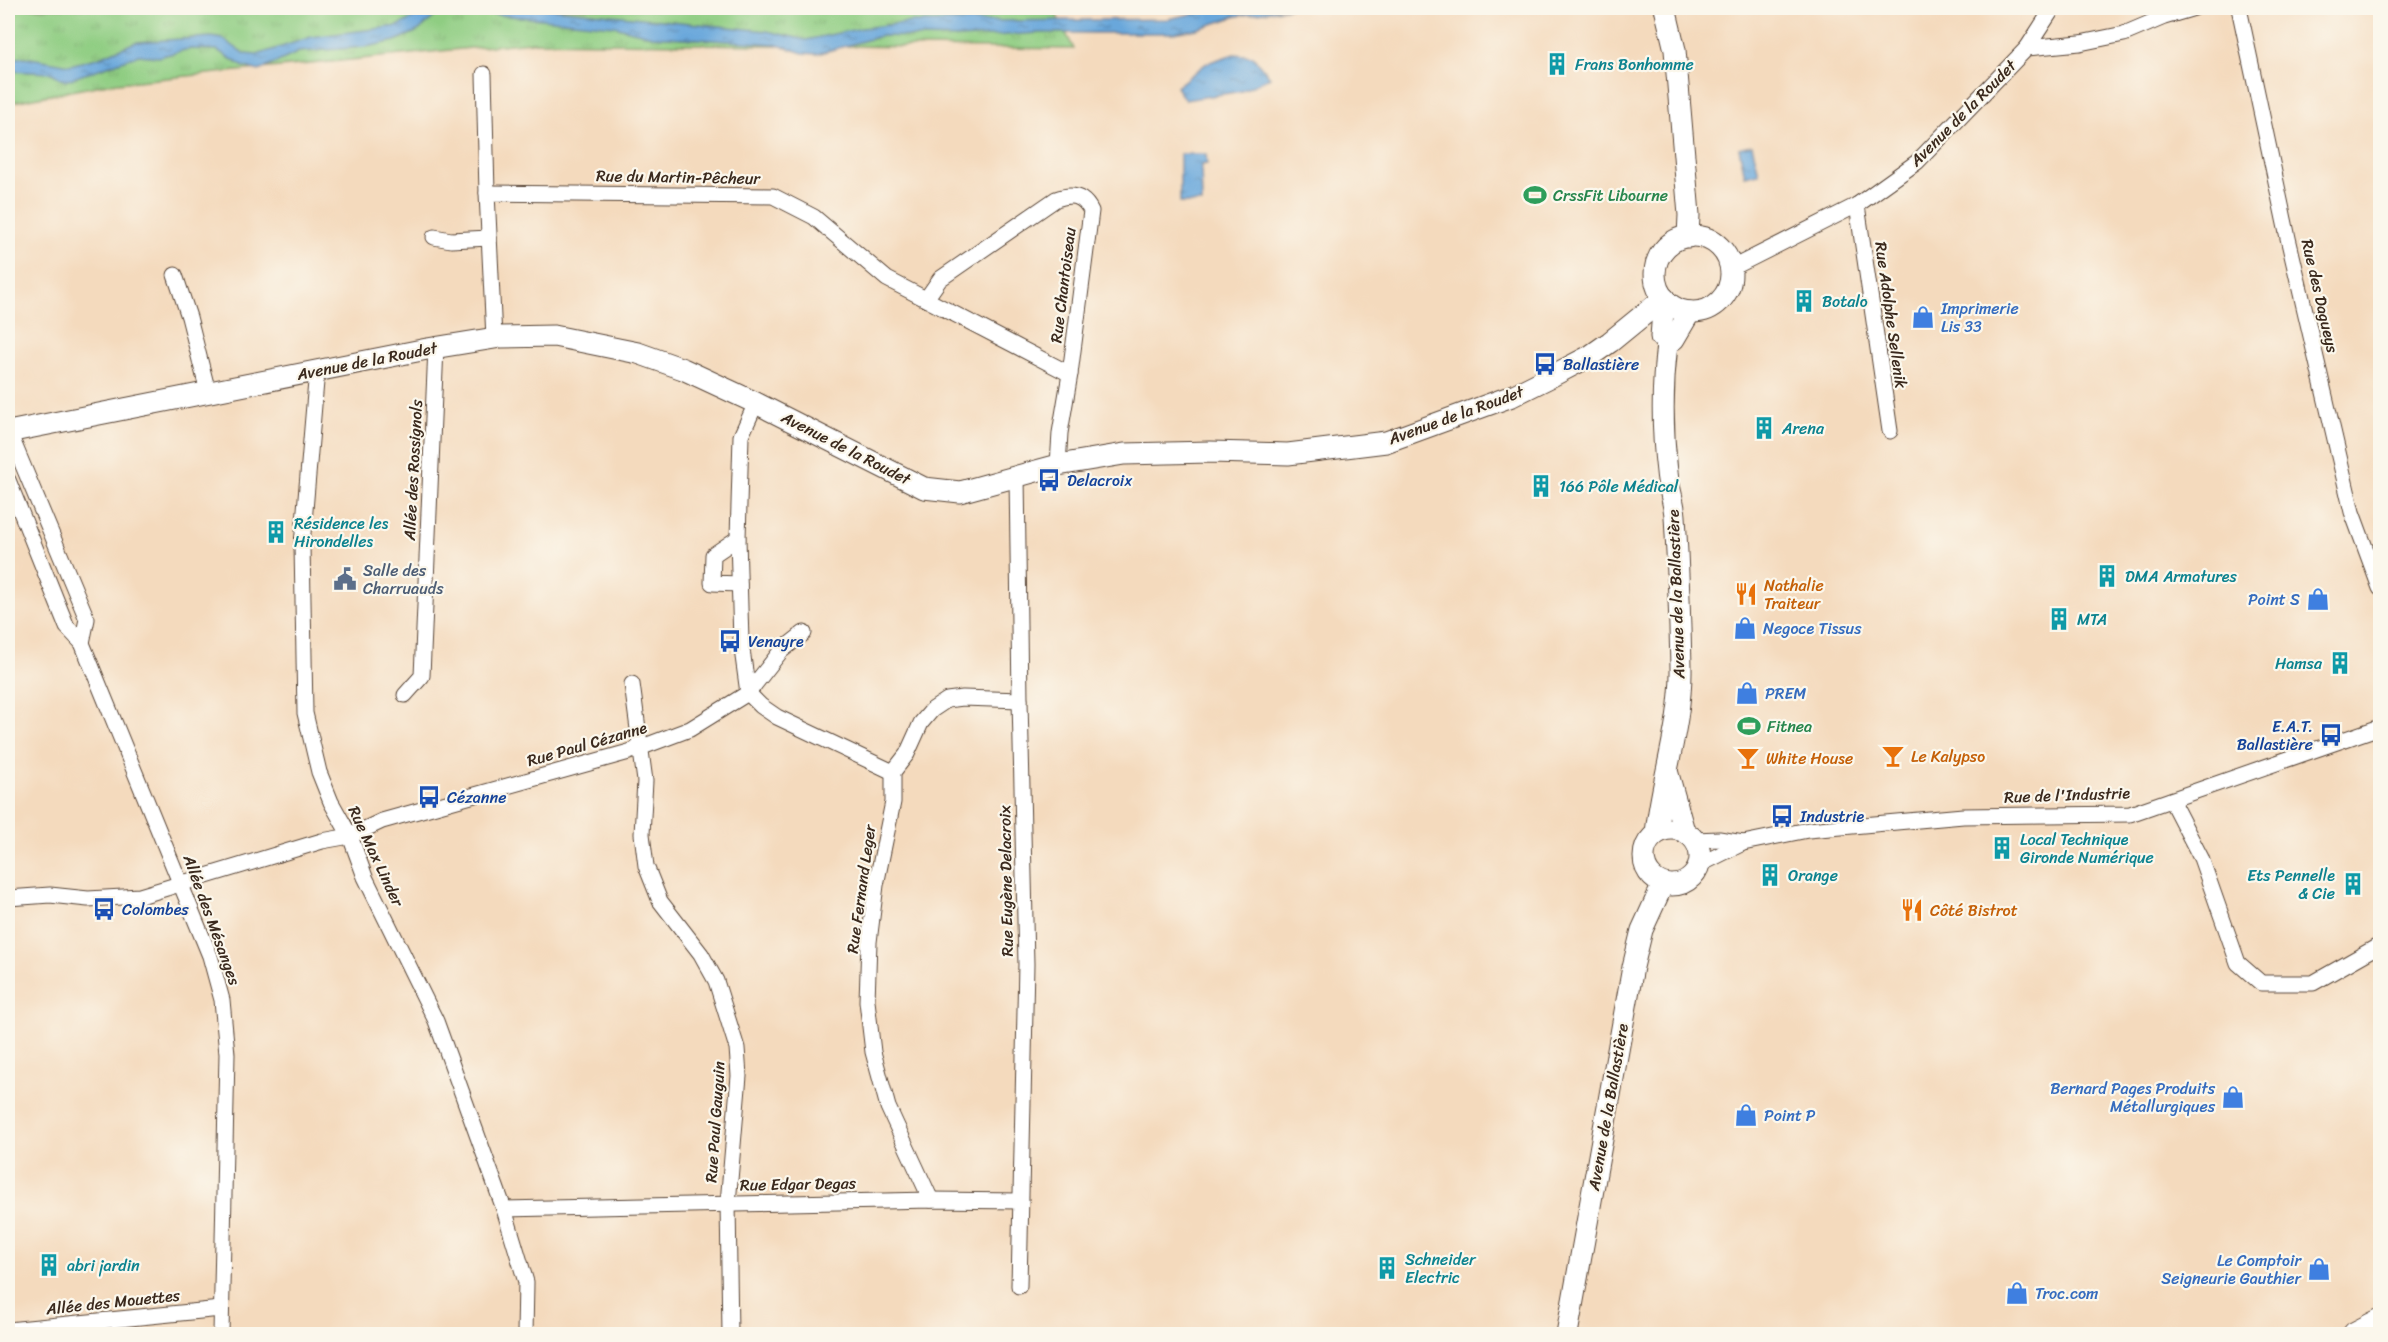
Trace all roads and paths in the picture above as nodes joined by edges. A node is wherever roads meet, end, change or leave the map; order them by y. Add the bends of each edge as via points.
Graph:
1 (1665, 8) edge
2 (2053, 8) edge
3 (2194, 8) edge
4 (2239, 8) edge
5 (2027, 48) junction
6 (484, 74) dead end
7 (487, 193) junction
8 (1857, 204) junction
9 (434, 237) dead end
10 (1688, 237) junction
11 (489, 238) junction
12 (1730, 269) junction
13 (175, 275) dead end
14 (1664, 298) junction
15 (926, 299) junction
16 (1690, 312) junction
17 (1634, 324) junction
18 (494, 338) junction
19 (1664, 341) junction
20 (436, 348) junction
21 (316, 370) junction
22 (1070, 374) junction
23 (208, 392) junction
24 (756, 403) junction
25 (1890, 431) dead end
26 (8, 432) edge
27 (1058, 465) junction
28 (1017, 475) junction
29 (8, 480) edge
30 (738, 538) junction
31 (738, 584) junction
32 (2380, 588) edge
33 (804, 633) dead end
34 (82, 643) junction
35 (632, 684) dead end
36 (748, 693) junction
37 (405, 695) dead end
38 (1020, 700) junction
39 (2380, 727) edge
40 (642, 747) junction
41 (1667, 771) junction
42 (893, 772) junction
43 (2172, 800) junction
44 (1656, 833) junction
45 (1689, 835) junction
46 (350, 836) junction
47 (1743, 843) junction
48 (1699, 865) junction
49 (180, 883) junction
50 (1663, 884) junction
51 (8, 898) edge
52 (2380, 945) edge
53 (931, 1200) junction
54 (1021, 1201) junction
55 (728, 1203) junction
56 (504, 1209) junction
57 (1019, 1286) dead end
58 (221, 1309) junction
59 (2380, 1321) edge
60 (8, 1330) edge
61 (221, 1335) edge
62 (525, 1335) edge
63 (730, 1335) edge
64 (1567, 1335) edge
65 (2355, 1335) edge

1 - 10 street via 1675,50
2 - 5 street, Avenue de la Roudet
3 - 5 street via 2124,34
4 - 32 street, Rue des Dagueys via 2352,512
5 - 8 street, Avenue de la Roudet via 1917,162
6 - 7 street
7 - 11 street
7 - 15 street, Rue du Martin-Pêcheur via 773,196 814,217 886,279
8 - 12 street, Avenue de la Roudet
8 - 25 street, Rue Adolphe Sellenik
9 - 11 street
10 - 12 street via 1715,244
10 - 14 street via 1668,246 1660,255 1655,277
11 - 18 street
12 - 16 street via 1726,293 1719,302 1708,309
13 - 23 street
14 - 16 street via 1678,309
14 - 17 street, Avenue de la Roudet
14 - 19 street, Avenue de la Ballastière
15 - 22 street, Rue du Martin-Pêcheur
15 - 22 street, Rue Chantoiseau via 940,279 1056,199 1079,196 1091,211
16 - 19 street via 1674,339
17 - 19 street
17 - 27 street, Avenue de la Roudet via 1590,356 1512,396 1386,442 1288,454 1124,454
18 - 20 street, Avenue de la Roudet
18 - 24 street, Avenue de la Roudet via 554,336 638,353
19 - 41 street, Avenue de la Ballastière via 1664,419 1674,514 1681,669
20 - 21 street, Avenue de la Roudet
20 - 37 street, Allée des Rossignols via 422,676
21 - 23 street, Avenue de la Roudet
21 - 46 street, Rue Max Linder via 302,545 305,714 319,772
22 - 27 street, Rue Chantoiseau
23 - 26 street, Avenue de la Roudet
24 - 28 street, Avenue de la Roudet via 924,488 960,492
24 - 30 street via 741,436
26 - 34 street, Allée des Mésanges via 87,619
27 - 28 street, Avenue de la Roudet
28 - 38 street, Rue Eugène Delacroix
29 - 34 street, Allée des Mésanges via 67,627
30 - 31 street
30 - 31 street via 713,555 712,584
31 - 36 street via 741,651
33 - 36 street, Rue Paul Cézanne via 781,651
34 - 49 street, Allée des Mésanges
35 - 40 street, Rue Paul Gauguin
36 - 40 street, Rue Paul Cézanne via 690,729
36 - 42 street via 777,717
38 - 42 street via 947,700 921,723
38 - 54 street, Rue Eugène Delacroix via 1026,964
39 - 43 street, Rue de l'Industrie
40 - 46 street, Rue Paul Cézanne via 382,821
40 - 55 street, Rue Paul Gauguin via 646,866 660,901 701,954 716,981 737,1047 739,1076
41 - 44 street, Avenue de la Ballastière
41 - 45 street, Avenue de la Ballastière via 1673,800
42 - 53 street, Rue Fernand Leger via 893,802 869,942 867,1001 873,1052 888,1107
43 - 47 street, Rue de l'Industrie via 2130,814 1963,816 1808,830
43 - 52 street via 2201,858 2238,963 2261,983 2313,983
44 - 45 street via 1674,828
44 - 50 street via 1648,840 1643,861 1647,871
45 - 47 street, Rue de l'Industrie
45 - 48 street via 1700,852
46 - 49 street, Rue Paul Cézanne
46 - 56 street, Rue Max Linder via 365,877 436,1021
47 - 48 street, Rue de l'Industrie
48 - 50 street via 1685,882
49 - 51 street, Rue Paul Cézanne via 140,896
49 - 58 street, Allée des Mésanges via 210,956 222,1000 227,1054
50 - 64 street, Avenue de la Ballastière via 1642,930 1634,967
53 - 54 street, Rue Edgar Degas
53 - 55 street, Rue Edgar Degas
54 - 57 street, Rue Eugène Delacroix
55 - 56 street, Rue Edgar Degas
55 - 63 street, Rue Paul Gauguin
56 - 62 street, Rue Max Linder via 525,1282
58 - 60 street, Allée des Mouettes
58 - 61 street, Allée des Mésanges
59 - 65 main road

